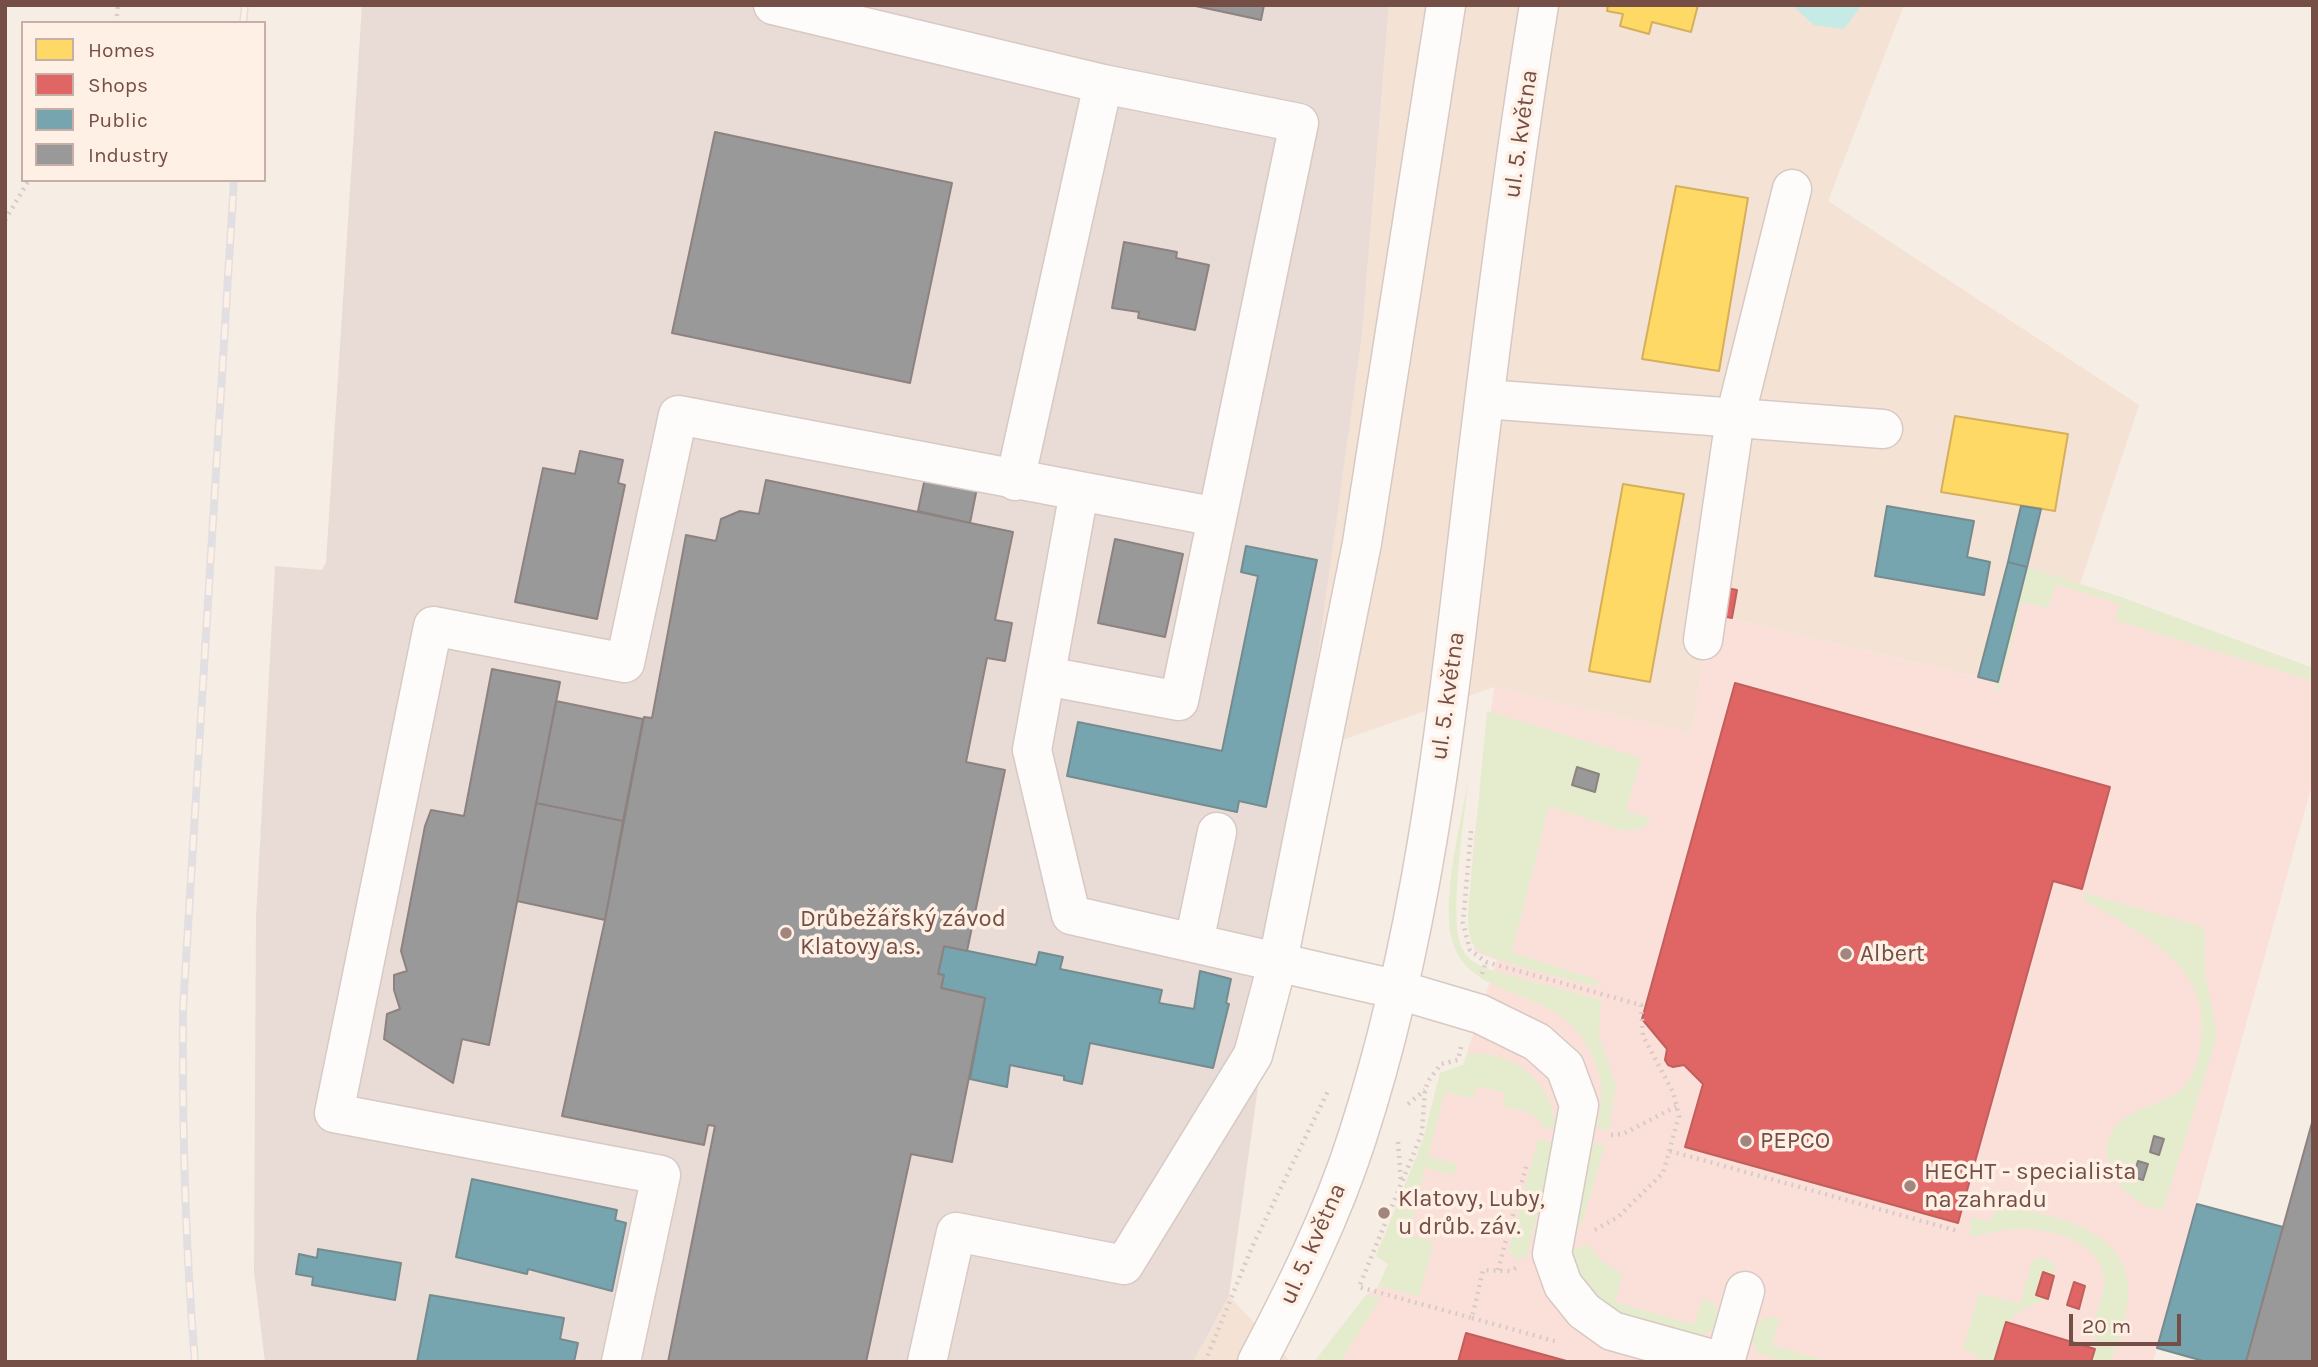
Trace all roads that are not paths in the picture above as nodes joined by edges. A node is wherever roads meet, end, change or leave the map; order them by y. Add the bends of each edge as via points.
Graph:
1 (773, 5) edge
2 (1446, 5) edge
3 (1539, 5) edge
4 (1103, 84) junction
5 (1792, 189) dead end
6 (1485, 399) junction
7 (1735, 418) junction
8 (1883, 429) dead end
9 (1016, 481) junction
10 (1079, 492) junction
11 (1217, 517) junction
12 (1703, 640) dead end
13 (1046, 676) junction
14 (1217, 832) dead end
15 (1194, 942) junction
16 (1278, 961) junction
17 (1399, 990) junction
18 (1745, 1291) dead end
19 (621, 1362) edge
20 (927, 1362) edge
21 (1257, 1362) edge
22 (1724, 1362) edge

1 - 4 street
2 - 16 street via 1363,543
3 - 6 street, ul. 5. května
4 - 9 street
4 - 11 street via 1299,122
5 - 7 street
6 - 7 street
6 - 17 street, ul. 5. května via 1449,698
7 - 8 street
7 - 12 street
9 - 10 street
9 - 19 street via 678,415 625,663 433,626 334,1113 660,1175
10 - 11 street
10 - 13 street
11 - 13 street via 1179,701
13 - 15 street via 1032,750 1071,915
14 - 15 street
15 - 16 street
16 - 17 street
16 - 20 street via 1253,1055 1124,1265 956,1232
17 - 21 street, ul. 5. května via 1336,1195
17 - 22 street via 1511,1026 1565,1067 1579,1105 1553,1249 1563,1285 1584,1311 1612,1331
18 - 22 street

